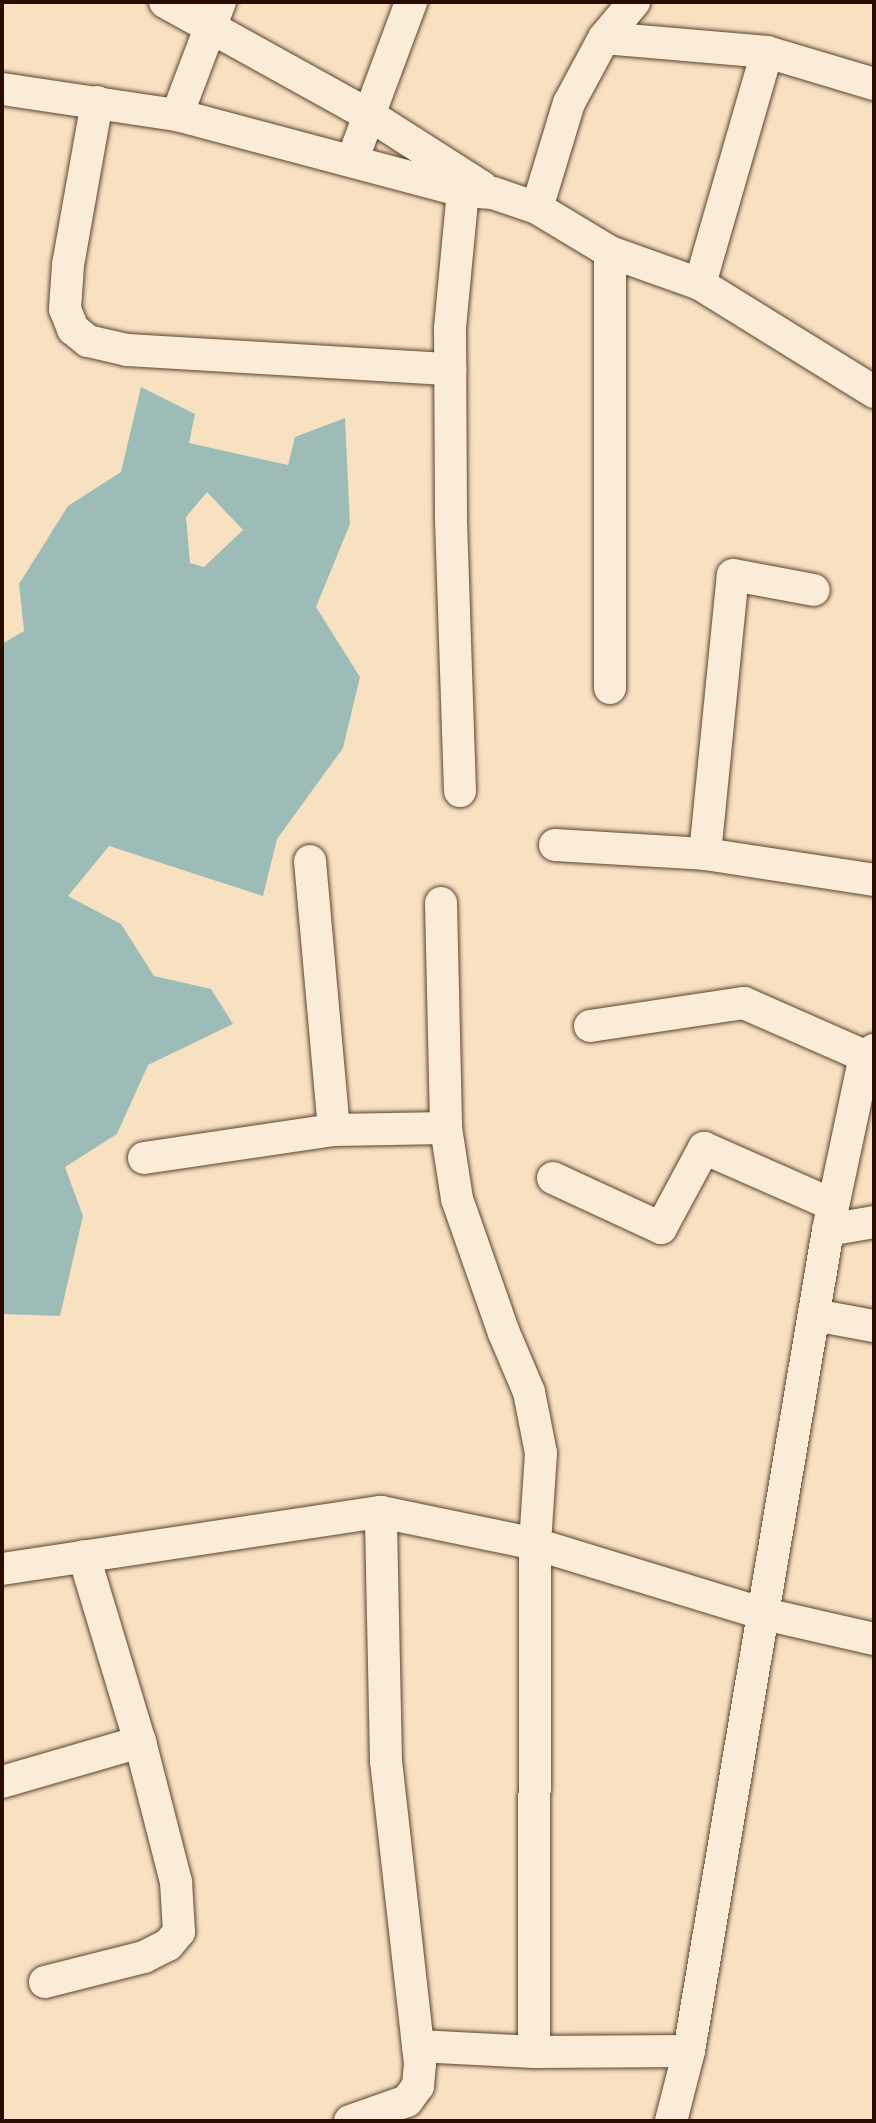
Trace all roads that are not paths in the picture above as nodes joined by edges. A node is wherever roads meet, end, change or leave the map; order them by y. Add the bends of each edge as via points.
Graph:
1 (165, 2) edge
2 (411, 2) edge
3 (634, 2) edge
4 (216, 14) edge
5 (604, 38) junction
6 (767, 52) junction
7 (874, 84) edge
8 (2, 89) edge
9 (97, 102) junction
10 (177, 115) junction
11 (371, 116) junction
12 (352, 161) junction
13 (478, 192) junction
14 (537, 208) junction
15 (610, 251) junction
16 (700, 285) junction
17 (450, 369) junction
18 (874, 392) edge
19 (814, 590) dead end
20 (610, 688) dead end
21 (460, 791) dead end
22 (555, 845) dead end
23 (705, 854) junction
24 (310, 861) dead end
25 (874, 880) edge
26 (441, 903) dead end
27 (590, 1026) dead end
28 (870, 1053) edge
29 (446, 1128) junction
30 (334, 1130) junction
31 (144, 1158) dead end
32 (553, 1178) dead end
33 (831, 1218) junction
34 (874, 1222) edge
35 (814, 1315) junction
36 (874, 1326) edge
37 (381, 1512) junction
38 (535, 1544) junction
39 (84, 1556) junction
40 (2, 1569) edge
41 (764, 1614) junction
42 (874, 1639) edge
43 (140, 1742) junction
44 (2, 1782) edge
45 (45, 1982) dead end
46 (418, 2046) junction
47 (690, 2051) junction
48 (534, 2052) junction
49 (350, 2121) edge
50 (671, 2121) edge

1 - 4 street
2 - 11 street
3 - 5 street
4 - 10 street
4 - 11 street
5 - 6 street
5 - 14 street via 569,103
6 - 7 street
6 - 16 street
8 - 9 street
9 - 10 street
9 - 17 street via 68,265 65,309 73,328 88,341 127,350
10 - 12 street
11 - 12 street
11 - 13 street
12 - 13 street
13 - 14 street
13 - 17 street via 450,328
14 - 15 street
15 - 16 street
15 - 20 street
16 - 18 street
17 - 21 street
19 - 23 street via 733,575
22 - 23 street
23 - 25 street
24 - 30 street
26 - 29 street
27 - 28 street via 744,1003
28 - 33 street
29 - 30 street
29 - 38 street via 457,1199 529,1392 541,1453
30 - 31 street
32 - 33 street via 661,1228 704,1148
33 - 34 street
33 - 35 street
35 - 36 street
35 - 41 street
37 - 38 street
37 - 39 street
37 - 46 street via 386,1761
38 - 41 street
38 - 48 street
39 - 40 street
39 - 43 street
41 - 42 street
41 - 47 street
43 - 44 street
43 - 45 street via 176,1882 179,1932 168,1945 144,1957
46 - 48 street
46 - 49 street via 418,2086 407,2101
47 - 48 street
47 - 50 street

